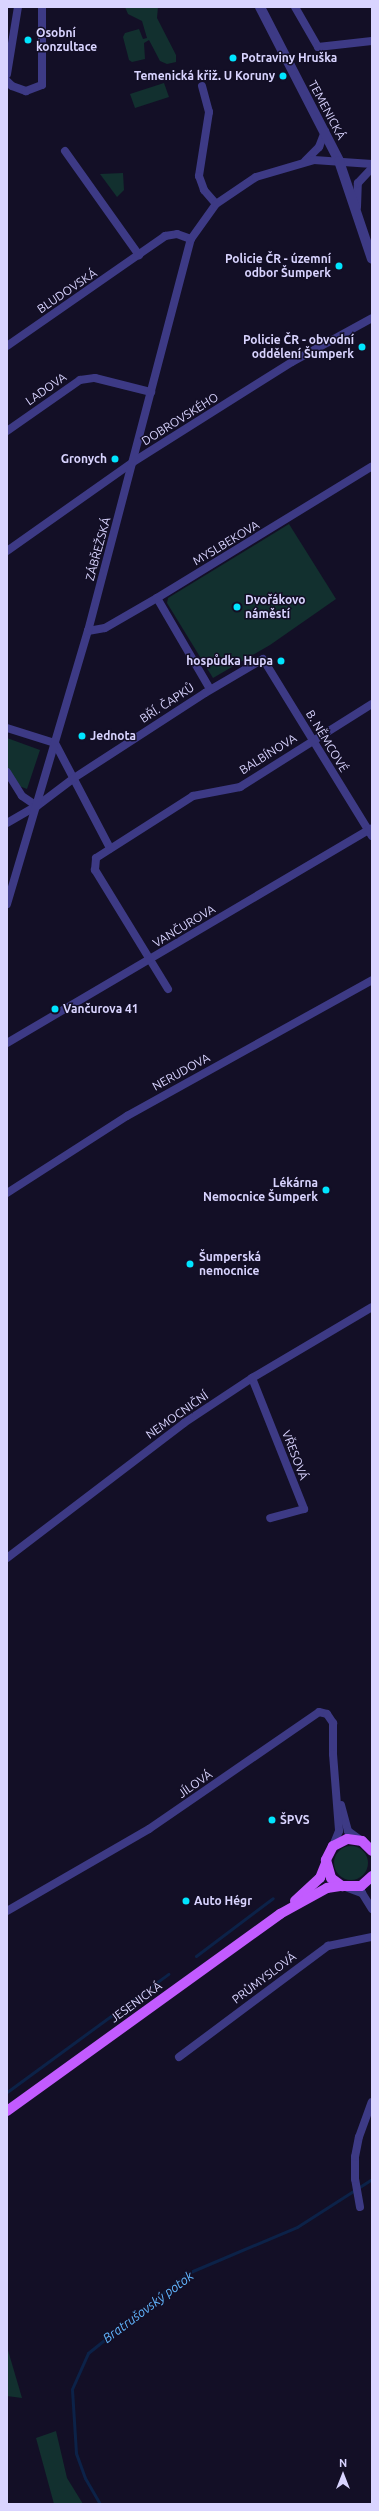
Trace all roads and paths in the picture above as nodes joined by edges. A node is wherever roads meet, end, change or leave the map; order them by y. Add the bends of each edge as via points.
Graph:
1 (18, 7) edge
2 (42, 7) edge
3 (260, 7) edge
4 (295, 7) edge
5 (372, 41) edge
6 (7, 74) edge
7 (7, 81) edge
8 (202, 86) dead end
9 (325, 131) junction
10 (65, 151) dead end
11 (339, 161) junction
12 (304, 162) junction
13 (372, 164) edge
14 (372, 168) edge
15 (216, 204) junction
16 (357, 210) junction
17 (191, 239) junction
18 (139, 255) junction
19 (372, 259) edge
20 (372, 318) edge
21 (7, 346) edge
22 (151, 392) junction
23 (7, 431) edge
24 (133, 462) junction
25 (372, 466) edge
26 (7, 551) edge
27 (157, 598) junction
28 (88, 631) junction
29 (263, 659) joint
30 (210, 689) junction
31 (372, 704) edge
32 (7, 728) edge
33 (313, 740) junction
34 (55, 742) junction
35 (7, 772) edge
36 (74, 778) junction
37 (37, 806) junction
38 (7, 823) edge
39 (371, 832) edge
40 (110, 848) junction
41 (7, 904) edge
42 (150, 960) junction
43 (372, 980) edge
44 (168, 989) dead end
45 (7, 1043) edge
46 (7, 1193) edge
47 (372, 1307) edge
48 (252, 1378) junction
49 (270, 1518) dead end
50 (7, 1558) edge
51 (337, 1789) junction
52 (367, 1842) edge
53 (333, 1846) junction
54 (372, 1851) edge
55 (326, 1860) junction
56 (372, 1876) edge
57 (345, 1887) junction
58 (372, 1909) edge
59 (7, 1911) edge
60 (280, 1914) junction
61 (372, 1937) edge
62 (179, 2056) dead end
63 (372, 2102) edge
64 (7, 2111) edge
65 (360, 2207) dead end

1 - 6 street
2 - 7 street via 42,85 26,91 12,86
3 - 9 street, TEMENICKÁ
4 - 5 street via 318,47
8 - 15 street via 209,112 199,176 204,190
9 - 11 street, TEMENICKÁ
9 - 12 street via 319,147
10 - 18 street
11 - 12 street
11 - 13 street
11 - 16 street, TEMENICKÁ
12 - 15 street via 256,177
14 - 16 street via 358,183
15 - 17 street, ZÁBŘEŽSKÁ
16 - 19 street, TEMENICKÁ
17 - 18 street, BLUDOVSKÁ via 168,234
17 - 22 street, ZÁBŘEŽSKÁ
18 - 21 street, BLUDOVSKÁ
20 - 24 street, DOBROVSKÉHO via 292,362
22 - 23 street, LADOVA via 95,378 80,380
22 - 24 street, ZÁBŘEŽSKÁ
24 - 26 street, DOBROVSKÉHO
24 - 28 street, ZÁBŘEŽSKÁ
25 - 27 street, MYSLBEKOVA
27 - 28 street, MYSLBEKOVA via 105,628
27 - 30 street
28 - 34 street, ZÁBŘEŽSKÁ
29 - 30 street, BŘÍ. ČAPKŮ
29 - 33 street, B. NĚMCOVÉ
30 - 36 street, BŘÍ. ČAPKŮ
31 - 33 street, BALBÍNOVA
32 - 34 street
33 - 39 street, B. NĚMCOVÉ
33 - 40 street, BALBÍNOVA via 240,786 193,796
34 - 36 street
34 - 37 street, ZÁBŘEŽSKÁ
35 - 37 street via 22,796
36 - 37 street, BŘÍ. ČAPKŮ
36 - 40 street
37 - 38 street, BŘÍ. ČAPKŮ
37 - 41 street, ZÁBŘEŽSKÁ
39 - 42 street, VANČUROVA
40 - 42 street, BALBÍNOVA via 96,858 95,870
42 - 44 street, BALBÍNOVA
42 - 45 street, VANČUROVA
43 - 46 street, NERUDOVA via 127,1116
47 - 48 street, NEMOCNIČNÍ
48 - 49 street, VŘESOVÁ via 304,1509
48 - 50 street, NEMOCNIČNÍ via 184,1423
51 - 52 street, JÍLOVÁ via 348,1831
51 - 53 street, JÍLOVÁ via 339,1831
51 - 59 street, JÍLOVÁ via 333,1723 327,1714 319,1712 149,1830
52 - 53 main road via 347,1839
52 - 54 main road
53 - 55 main road, JESENICKÁ
55 - 57 main road via 331,1878
55 - 60 main road, JESENICKÁ via 320,1878
56 - 57 main road, JESENICKÁ via 361,1886
57 - 58 street via 362,1893
57 - 60 main road, JESENICKÁ via 327,1888
60 - 64 main road, JESENICKÁ
61 - 62 street, PRŮMYSLOVÁ via 350,1939 328,1946
63 - 65 street via 358,2137 355,2178

